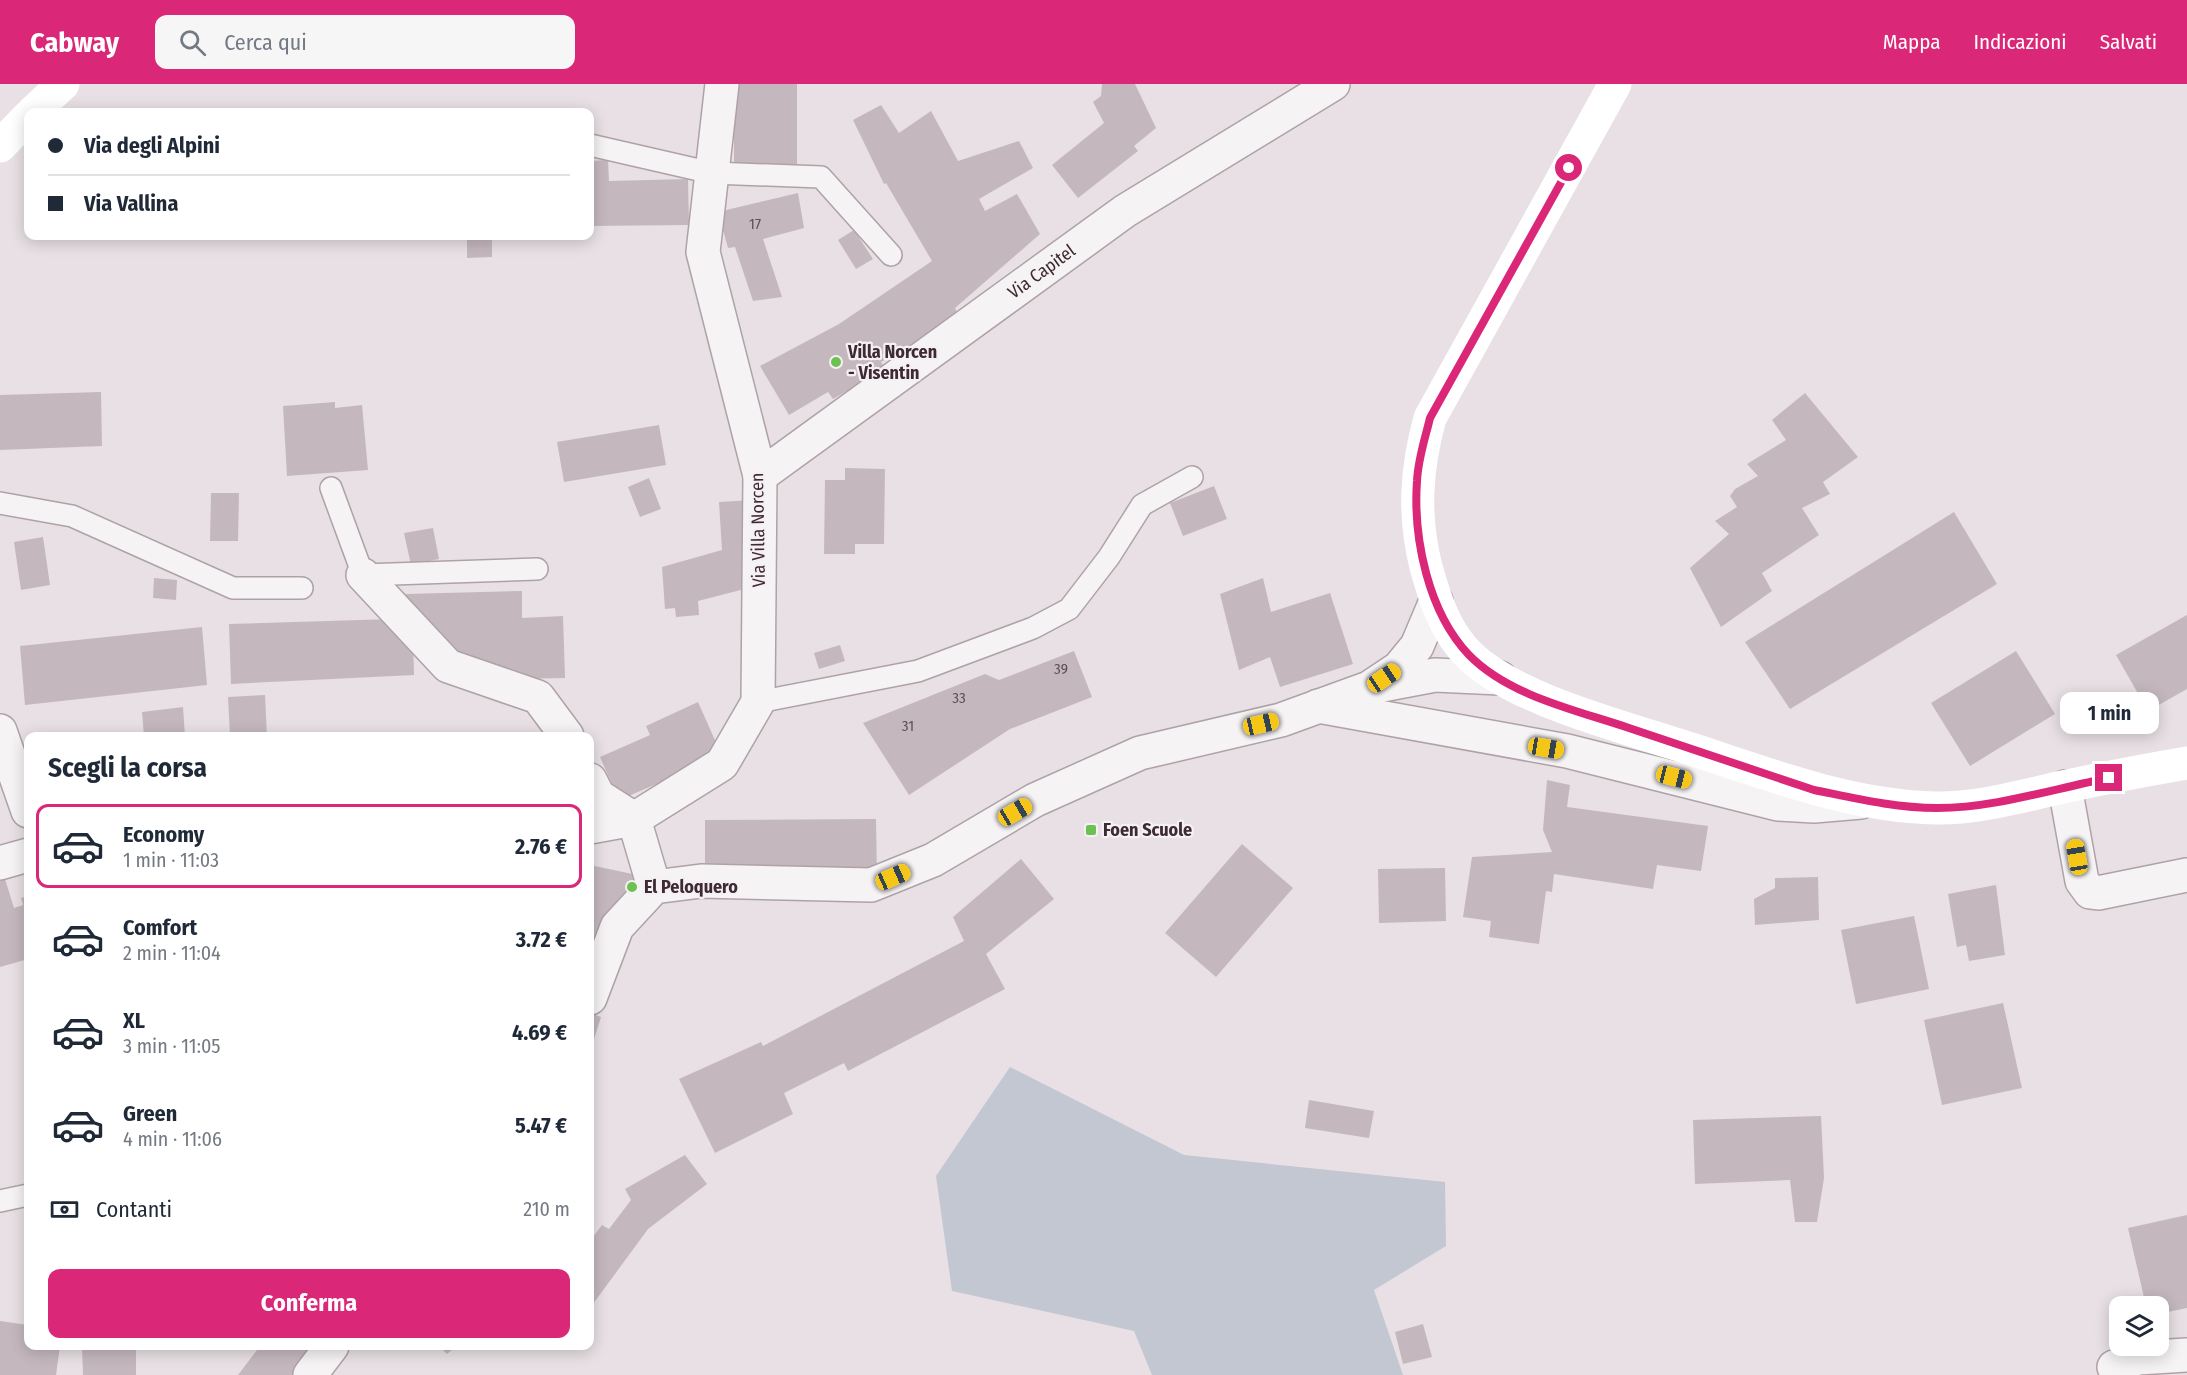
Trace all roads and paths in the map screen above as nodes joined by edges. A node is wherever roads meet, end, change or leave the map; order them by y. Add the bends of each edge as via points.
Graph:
1 (63, 84) edge
2 (722, 84) edge
3 (1333, 84) edge
4 (1615, 84) edge
5 (37, 108) edge
6 (24, 121) edge
7 (0, 146) edge
8 (594, 146) edge
9 (712, 173) junction
10 (891, 255) dead end
11 (760, 476) junction
12 (1192, 477) dead end
13 (331, 488) dead end
14 (0, 503) edge
15 (537, 568) dead end
16 (363, 575) junction
17 (303, 588) dead end
18 (1436, 601) junction
19 (1500, 678) junction
20 (1370, 688) junction
21 (758, 702) junction
22 (1318, 706) junction
23 (0, 730) edge
24 (564, 732) edge
25 (2187, 763) edge
26 (2065, 787) junction
27 (594, 788) edge
28 (24, 799) edge
29 (1869, 801) junction
30 (634, 819) junction
31 (594, 826) edge
32 (24, 856) edge
33 (0, 863) edge
34 (2187, 874) edge
35 (654, 887) junction
36 (594, 987) edge
37 (24, 1195) edge
38 (0, 1201) edge
39 (329, 1350) edge
40 (2187, 1355) edge
41 (2114, 1367) dead end
42 (310, 1375) edge

1 - 5 main road
2 - 9 street, Via Villa Norcen
3 - 11 street, Via Capitel via 1125,211
4 - 18 main road via 1430,418 1417,480 1417,512 1421,547
6 - 7 main road
8 - 9 lane
9 - 10 lane via 821,177
9 - 11 street, Via Villa Norcen via 703,252
11 - 21 street, Via Villa Norcen
12 - 21 lane via 1142,505 1069,609 1042,623 918,672
13 - 16 lane
14 - 17 lane via 72,516 233,588
15 - 16 lane
16 - 24 street via 448,666 538,697
18 - 19 main road via 1450,631 1470,656
18 - 20 street via 1417,646 1399,668
19 - 20 street via 1435,675
19 - 29 main road via 1563,705 1814,790
20 - 22 street
21 - 30 street, Via Villa Norcen via 722,764
22 - 29 street via 1567,751 1778,804 1814,806
22 - 35 street via 1281,720 1140,753 1035,800 933,860 871,885 701,881
23 - 28 street
25 - 26 main road
26 - 29 main road via 1969,806 1899,806
26 - 34 street via 2082,881 2090,892
27 - 30 street via 598,796
30 - 31 street
30 - 35 street
32 - 33 street
35 - 36 street via 617,927
37 - 38 lane
39 - 42 street
40 - 41 street via 2138,1358

